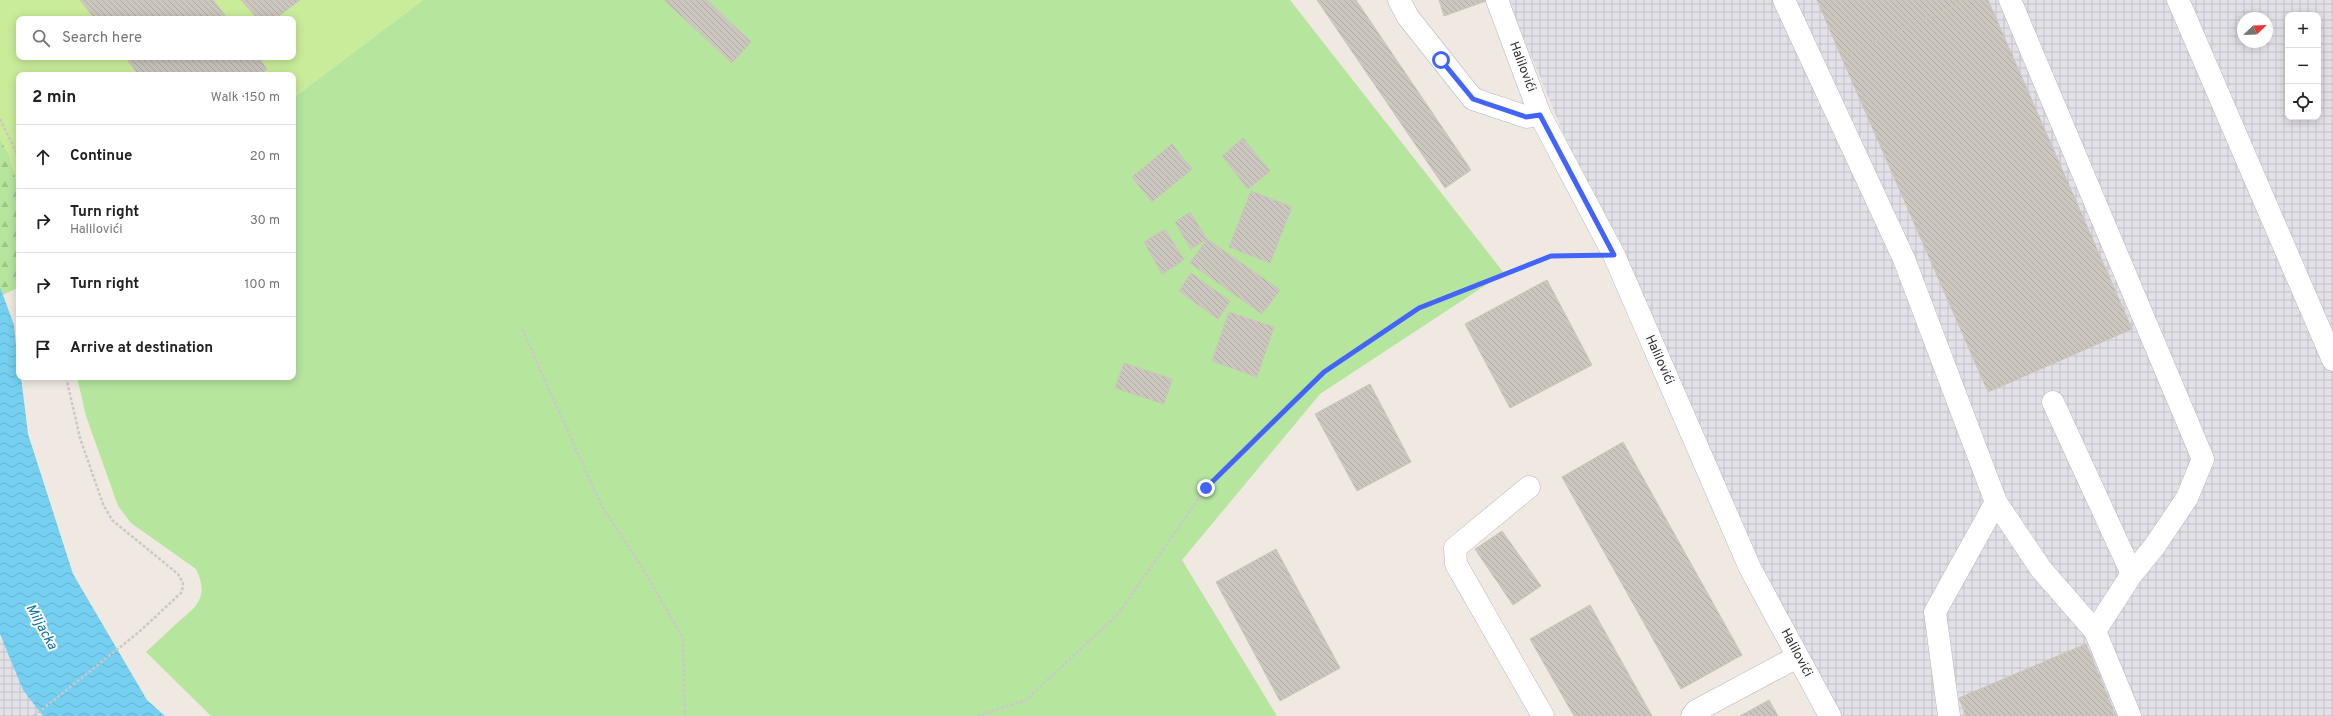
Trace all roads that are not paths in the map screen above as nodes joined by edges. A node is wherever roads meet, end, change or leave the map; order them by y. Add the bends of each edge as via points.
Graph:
1 (1399, 0) edge
2 (1497, 0) edge
3 (1784, 0) edge
4 (2010, 0) edge
5 (2178, 0) edge
6 (1540, 115) junction
7 (2333, 360) edge
8 (2053, 402) dead end
9 (1529, 487) dead end
10 (1996, 502) junction
11 (2132, 574) junction
12 (2095, 631) junction
13 (1797, 657) junction
14 (1543, 716) edge
15 (1692, 716) edge
16 (1830, 716) edge
17 (1949, 716) edge
18 (2130, 716) edge

1 - 6 street via 1408,17 1473,99 1526,117
2 - 6 street, Halilovići
3 - 10 street via 1904,259
4 - 11 street via 2203,458 2187,498
5 - 7 street
6 - 13 street, Halilovići via 1614,255 1750,568
8 - 11 street
9 - 14 street via 1455,548 1456,564
10 - 12 street via 2040,569
10 - 17 street via 1935,612
11 - 12 street
12 - 18 street
13 - 15 street via 1696,711
13 - 16 street, Halilovići

